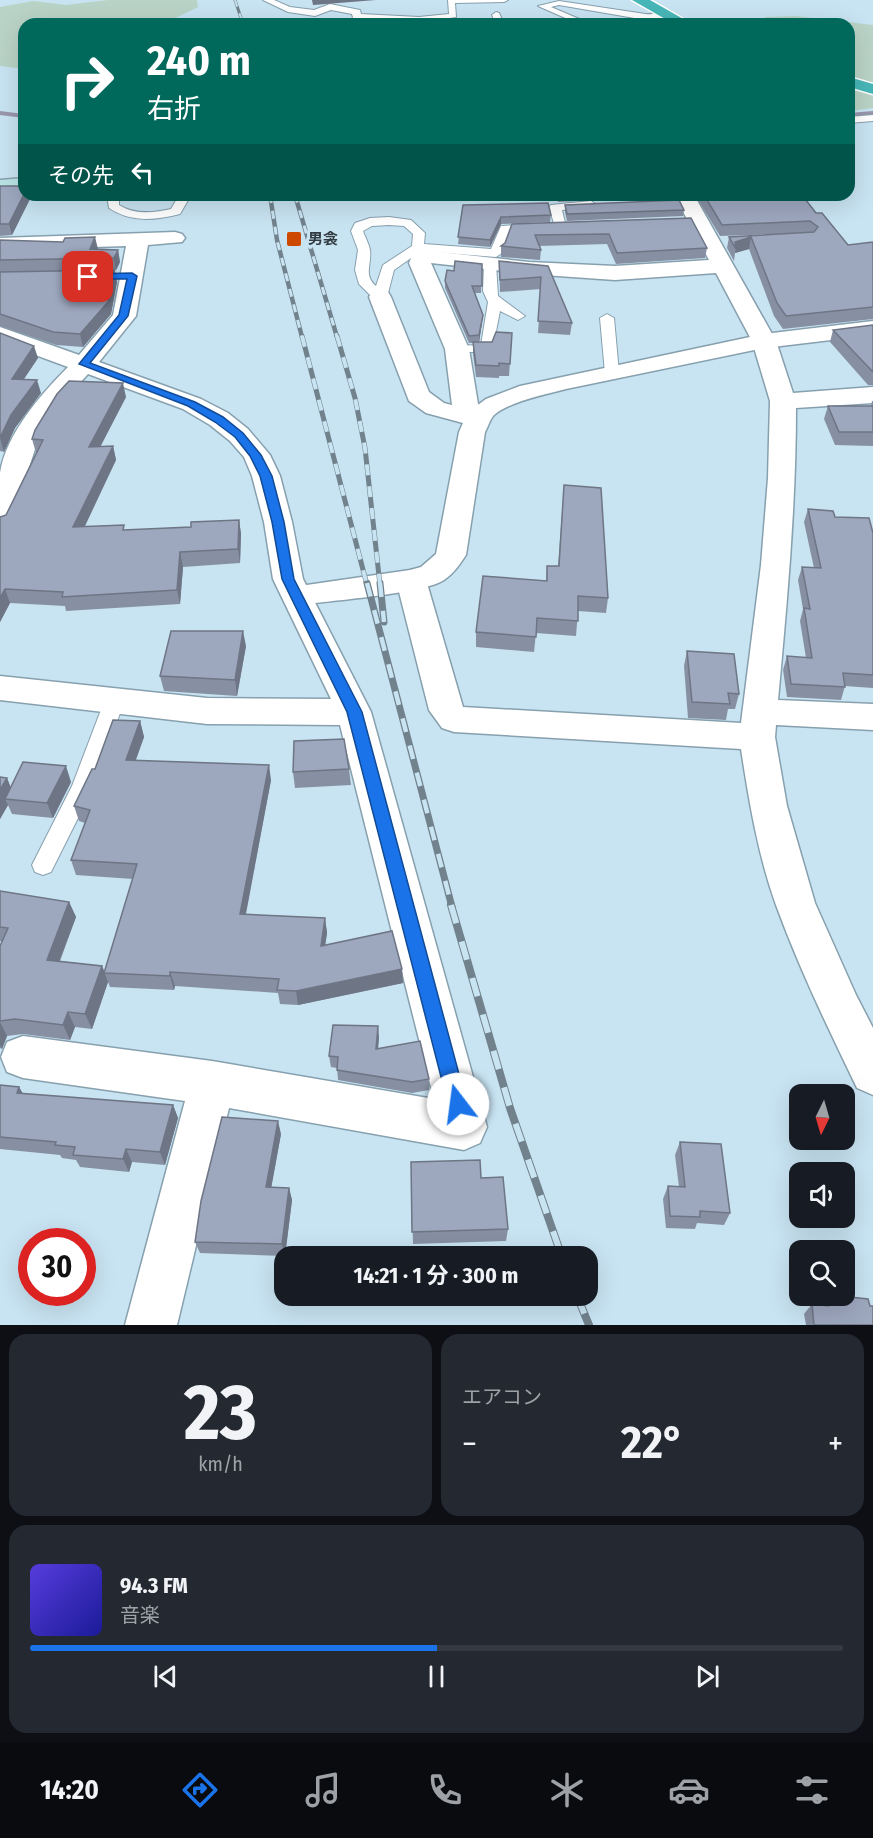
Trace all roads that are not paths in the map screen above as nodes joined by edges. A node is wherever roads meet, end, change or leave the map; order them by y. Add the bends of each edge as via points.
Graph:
1 (267, 0) edge
2 (504, 0) edge
3 (639, 0) edge
4 (570, 3) edge
5 (397, 18) edge
6 (446, 18) edge
7 (572, 18) edge
8 (651, 18) edge
9 (655, 18) edge
10 (855, 84) edge
11 (873, 89) edge
12 (873, 118) edge
13 (855, 120) edge
14 (18, 184) edge
15 (0, 186) edge
16 (113, 201) edge
17 (182, 201) edge
18 (599, 205) edge
19 (687, 209) edge
20 (175, 238) dead end
21 (138, 240) junction
22 (0, 243) edge
23 (417, 248) junction
24 (490, 264) junction
25 (723, 266) junction
26 (380, 297) junction
27 (494, 303) junction
28 (518, 316) dead end
29 (607, 318) dead end
30 (873, 328) edge
31 (0, 334) edge
32 (764, 341) junction
33 (457, 349) junction
34 (84, 364) junction
35 (612, 373) junction
36 (873, 395) edge
37 (783, 401) junction
38 (477, 419) junction
39 (0, 521) edge
40 (411, 580) junction
41 (297, 594) junction
42 (0, 688) edge
43 (114, 702) junction
44 (354, 712) junction
45 (873, 717) edge
46 (757, 725) junction
47 (43, 865) dead end
48 (23, 1057) dead end
49 (873, 1073) edge
50 (212, 1083) junction
51 (151, 1325) edge

1 - 5 lane via 288,9 315,13 330,7 357,12 356,16
2 - 6 lane via 451,1 453,15
3 - 9 highway
4 - 7 lane via 542,6
4 - 8 lane
10 - 11 highway
12 - 13 lane
14 - 15 main road
16 - 17 lane via 119,211 144,216 176,211
18 - 23 lane via 555,207 566,227 505,229 496,253
19 - 25 street via 716,243
20 - 21 street
21 - 22 street
21 - 34 street via 127,276 124,316
23 - 26 lane via 388,268
23 - 26 lane via 419,233 406,223 359,226 364,250 361,270 366,284
24 - 25 street via 615,273
24 - 27 lane via 488,293
24 - 33 street via 423,256 420,263
25 - 32 street
26 - 38 street via 418,396 435,408
27 - 28 lane
27 - 33 lane via 487,349
29 - 35 lane
30 - 32 street
31 - 34 street
32 - 35 street
32 - 37 street
33 - 38 street via 465,405
34 - 39 street via 48,402 24,443
34 - 41 street via 192,404 239,435 256,455 266,476 288,579
35 - 38 street via 529,391 495,404
36 - 37 street
37 - 46 street via 776,565
38 - 40 street via 451,555 432,574
40 - 41 street
40 - 46 street via 446,710 454,719
41 - 44 street
42 - 43 street
43 - 44 street via 207,711
43 - 47 lane via 83,786
44 - 50 street via 464,1127
45 - 46 street
46 - 49 street via 768,806 795,903
48 - 50 street
50 - 51 street

